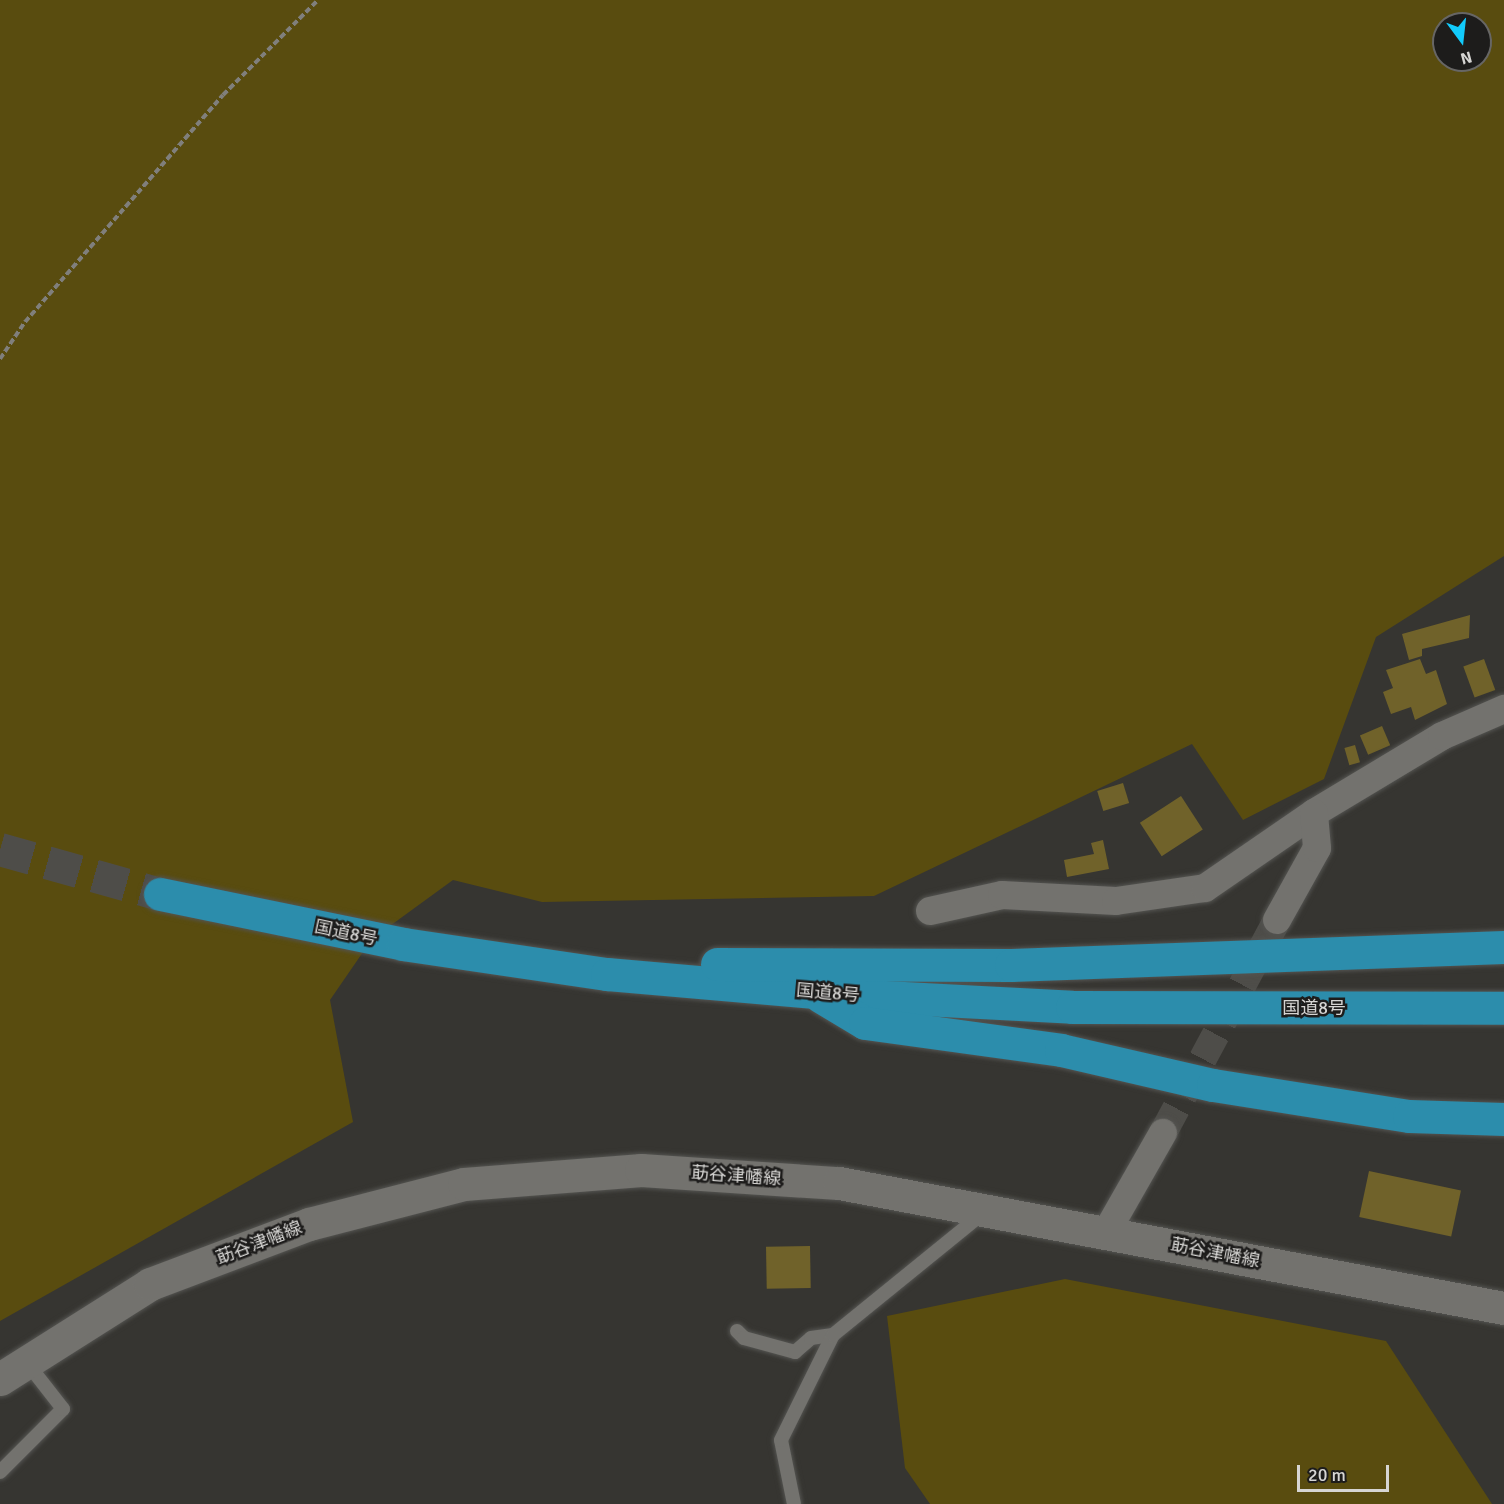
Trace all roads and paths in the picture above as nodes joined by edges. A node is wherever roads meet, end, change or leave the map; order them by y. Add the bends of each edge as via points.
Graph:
1 (318, 0) edge
2 (0, 359) edge
3 (1504, 709) edge
4 (1314, 813) junction
5 (160, 894) tunnel mouth
6 (930, 910) dead end
7 (1278, 920) tunnel mouth
8 (1504, 947) edge
9 (506, 959) junction
10 (815, 993) junction
11 (1504, 1008) edge
12 (1504, 1119) edge
13 (1163, 1133) tunnel mouth
14 (987, 1210) junction
15 (1107, 1231) junction
16 (1504, 1308) edge
17 (737, 1331) dead end
18 (833, 1335) junction
19 (13, 1371) edge
20 (0, 1472) edge
21 (794, 1504) edge

1 - 2 path via 223,95 25,322
3 - 4 street via 1443,736
4 - 6 street via 1206,888 1116,901 1002,895
4 - 7 street via 1317,848
5 - 9 highway, 国道8号 via 403,944
8 - 9 highway via 1011,965
9 - 10 highway, 国道8号 via 607,974
10 - 11 highway, 国道8号 via 1072,1007
10 - 12 highway via 866,1023 1061,1050 1213,1085 1409,1116
13 - 15 street
14 - 15 main road, 莇谷津幡線
14 - 18 lane
14 - 19 main road, 莇谷津幡線 via 839,1183 641,1170 464,1184 309,1224 150,1284
15 - 16 main road, 莇谷津幡線
17 - 18 lane via 744,1338 795,1352 811,1338
18 - 21 lane via 781,1440
19 - 20 lane via 63,1409

